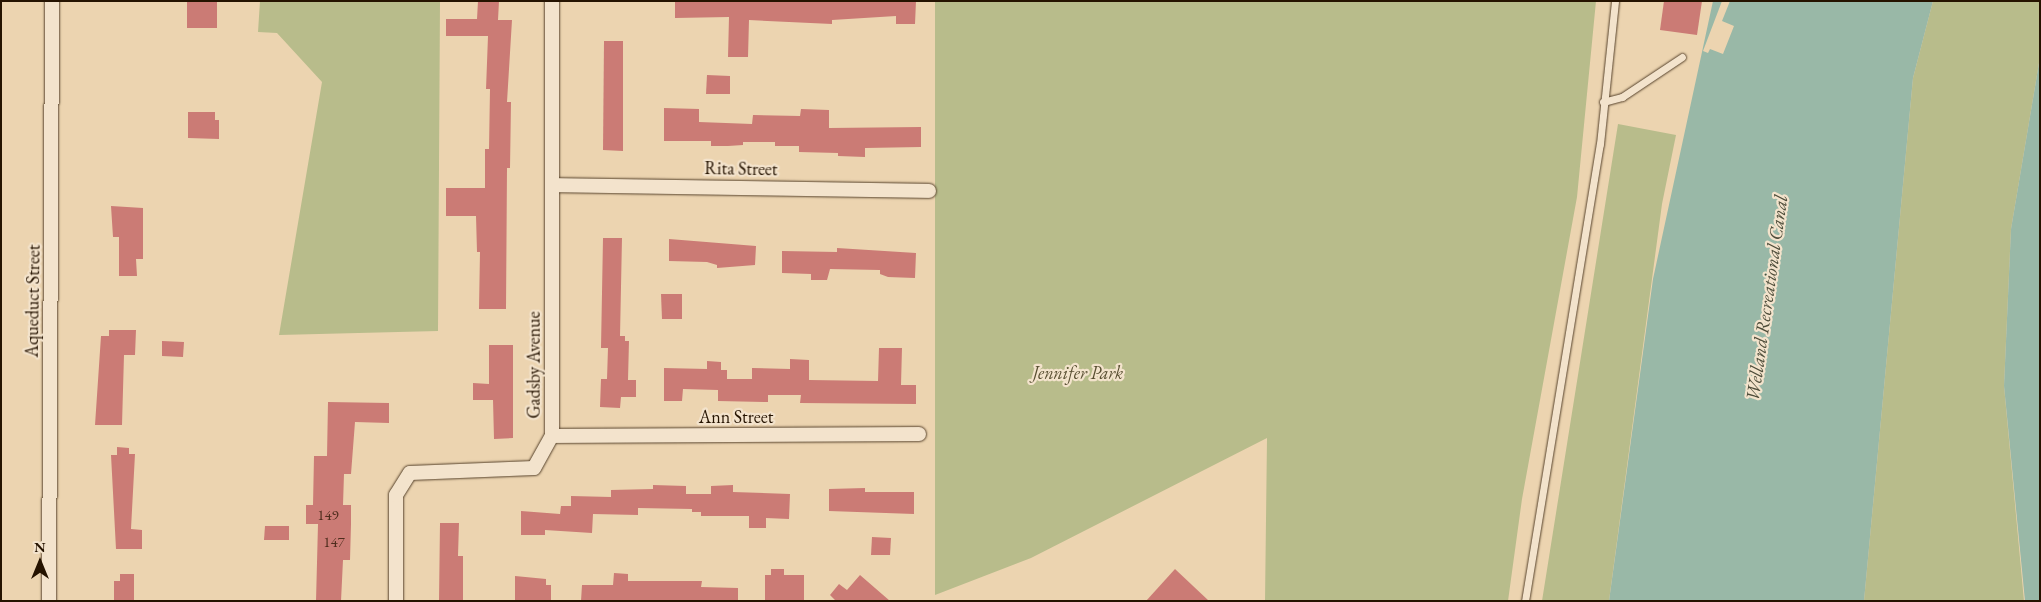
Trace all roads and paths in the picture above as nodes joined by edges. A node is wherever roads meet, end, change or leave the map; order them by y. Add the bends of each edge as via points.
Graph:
1 (52, 1) edge
2 (552, 1) edge
3 (1615, 1) edge
4 (1682, 57) dead end
5 (1603, 102) junction
6 (553, 185) junction
7 (929, 191) dead end
8 (919, 434) dead end
9 (552, 436) junction
10 (49, 601) edge
11 (396, 601) edge
12 (1525, 601) edge

1 - 10 street, Aqueduct Street
2 - 6 street, Gadsby Avenue
3 - 5 lane
4 - 5 lane via 1622,97
5 - 12 lane via 1600,144
6 - 7 street, Rita Street
6 - 9 street, Gadsby Avenue
8 - 9 street, Ann Street
9 - 11 street, Gadsby Avenue via 534,468 410,473 396,495

